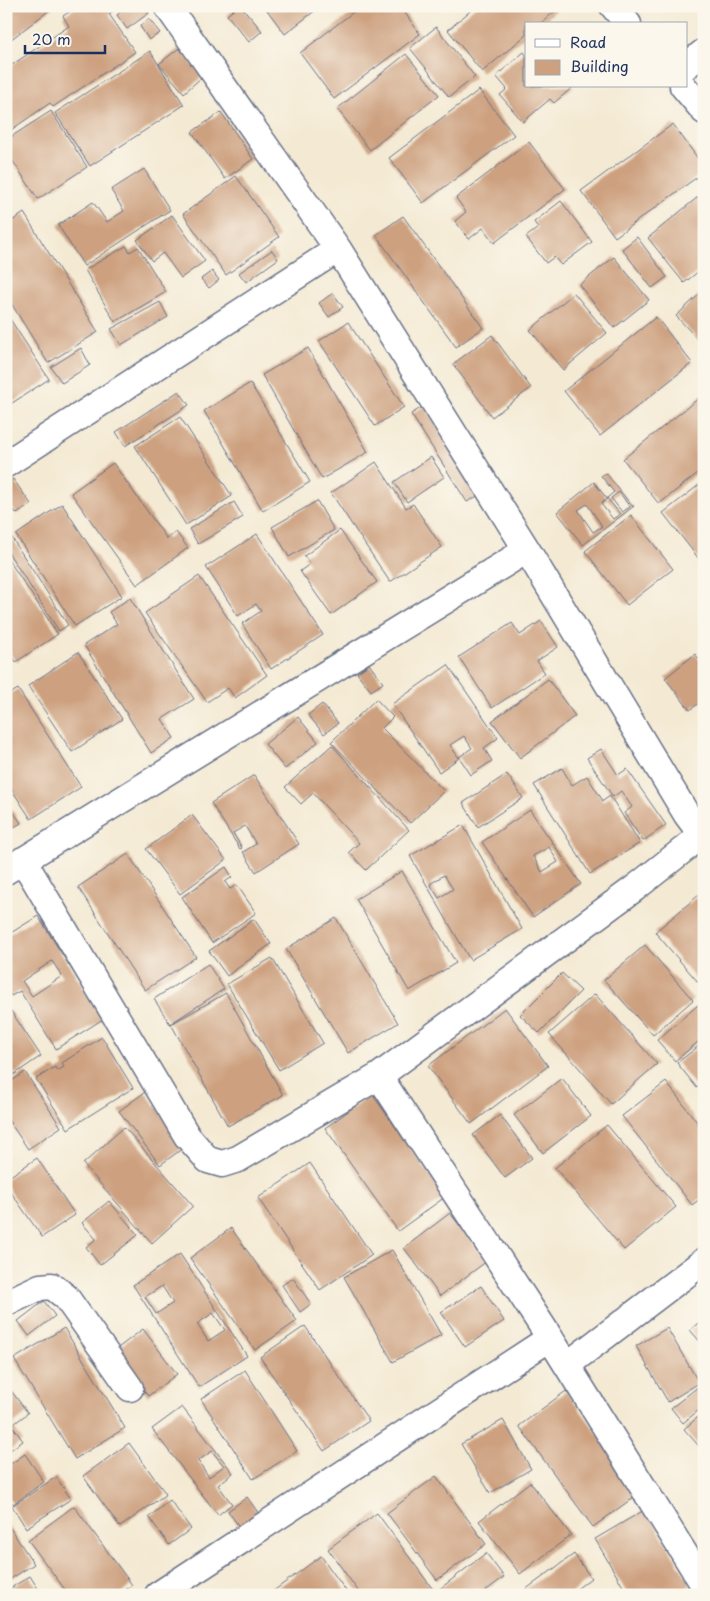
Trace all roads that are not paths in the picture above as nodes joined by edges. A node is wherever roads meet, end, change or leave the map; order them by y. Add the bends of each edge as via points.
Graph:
1 (167, 6) edge
2 (613, 6) edge
3 (626, 22) edge
4 (704, 52) edge
5 (688, 64) edge
6 (685, 88) edge
7 (704, 111) edge
8 (338, 249) junction
9 (6, 464) edge
10 (527, 550) junction
11 (703, 834) edge
12 (15, 866) edge
13 (379, 1076) junction
14 (704, 1261) edge
15 (6, 1303) edge
16 (550, 1338) junction
17 (567, 1365) junction
18 (130, 1388) dead end
19 (704, 1585) edge
20 (158, 1595) edge

1 - 8 street
2 - 3 street
4 - 5 street
6 - 7 street
8 - 9 street
8 - 10 street
10 - 11 street via 687,815
10 - 12 street
11 - 13 street via 635,888
12 - 13 street via 187,1136 208,1160 222,1164 238,1159
13 - 16 street
14 - 17 street
15 - 18 street via 40,1287 52,1286 66,1297
16 - 17 street
16 - 20 street
17 - 19 street

